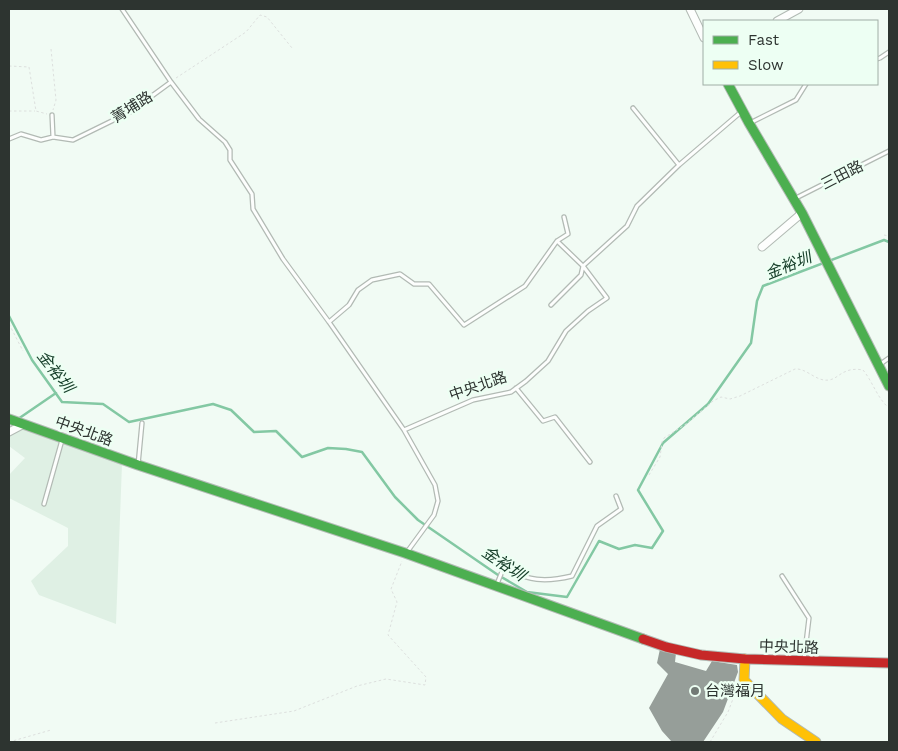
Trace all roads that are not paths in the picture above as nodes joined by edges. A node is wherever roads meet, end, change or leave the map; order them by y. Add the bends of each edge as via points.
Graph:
1 (122, 9) edge
2 (690, 9) edge
3 (799, 9) edge
4 (779, 20) edge
5 (703, 36) edge
6 (889, 52) edge
7 (878, 58) edge
8 (171, 82) junction
9 (729, 85) edge
10 (805, 85) edge
11 (633, 108) dead end
12 (743, 110) junction
13 (52, 115) road end
14 (749, 123) junction
15 (53, 137) junction
16 (9, 139) edge
17 (889, 152) edge
18 (679, 165) junction
19 (794, 199) junction
20 (802, 213) junction
21 (564, 217) dead end
22 (557, 241) junction
23 (762, 248) dead end
24 (583, 266) junction
25 (551, 305) dead end
26 (329, 322) junction
27 (889, 358) edge
28 (879, 365) junction
29 (889, 386) edge
30 (516, 388) junction
31 (9, 418) edge
32 (142, 423) dead end
33 (24, 424) junction
34 (404, 430) junction
35 (9, 432) edge
36 (63, 438) junction
37 (590, 462) dead end
38 (138, 465) junction
39 (616, 496) dead end
40 (44, 504) dead end
41 (406, 553) junction
42 (782, 576) dead end
43 (496, 586) junction
44 (745, 659) junction
45 (804, 661) junction
46 (889, 663) edge
47 (816, 742) edge

1 - 8 lane
2 - 5 street
3 - 4 street
6 - 7 lane
8 - 15 lane, 菁埔路 via 130,112 73,140
8 - 26 lane via 199,119 225,142 230,150 230,160 252,194 253,209 283,259
9 - 12 street
10 - 14 lane via 796,100
11 - 18 lane
12 - 14 street
12 - 18 lane
13 - 15 lane
14 - 19 street
15 - 16 lane, 菁埔路 via 41,140 21,134
17 - 19 lane, 三田路
18 - 24 lane via 637,206 627,226
19 - 20 street
20 - 23 street
20 - 28 street
21 - 22 lane via 568,234
22 - 24 lane
22 - 26 lane via 525,286 464,325 429,284 414,284 400,274 372,280 358,290 349,305
24 - 25 lane via 581,274
24 - 30 lane, 中央北路 via 607,298 566,331 548,361
26 - 34 lane
27 - 28 lane
28 - 29 street
30 - 34 lane, 中央北路 via 511,392 472,400
30 - 37 lane via 543,421 555,418
31 - 33 street, 中央北路
32 - 38 lane
33 - 35 street
33 - 36 street, 中央北路
34 - 41 lane via 435,484 438,501 434,515
36 - 38 street, 中央北路
36 - 40 lane
38 - 41 street, 中央北路
39 - 43 lane via 622,509 597,526 572,576 540,580 503,569
41 - 43 street, 中央北路
42 - 45 lane via 808,618
43 - 44 street, 中央北路 via 666,648
44 - 45 street, 中央北路
44 - 47 street via 744,680 782,719
45 - 46 street, 中央北路

